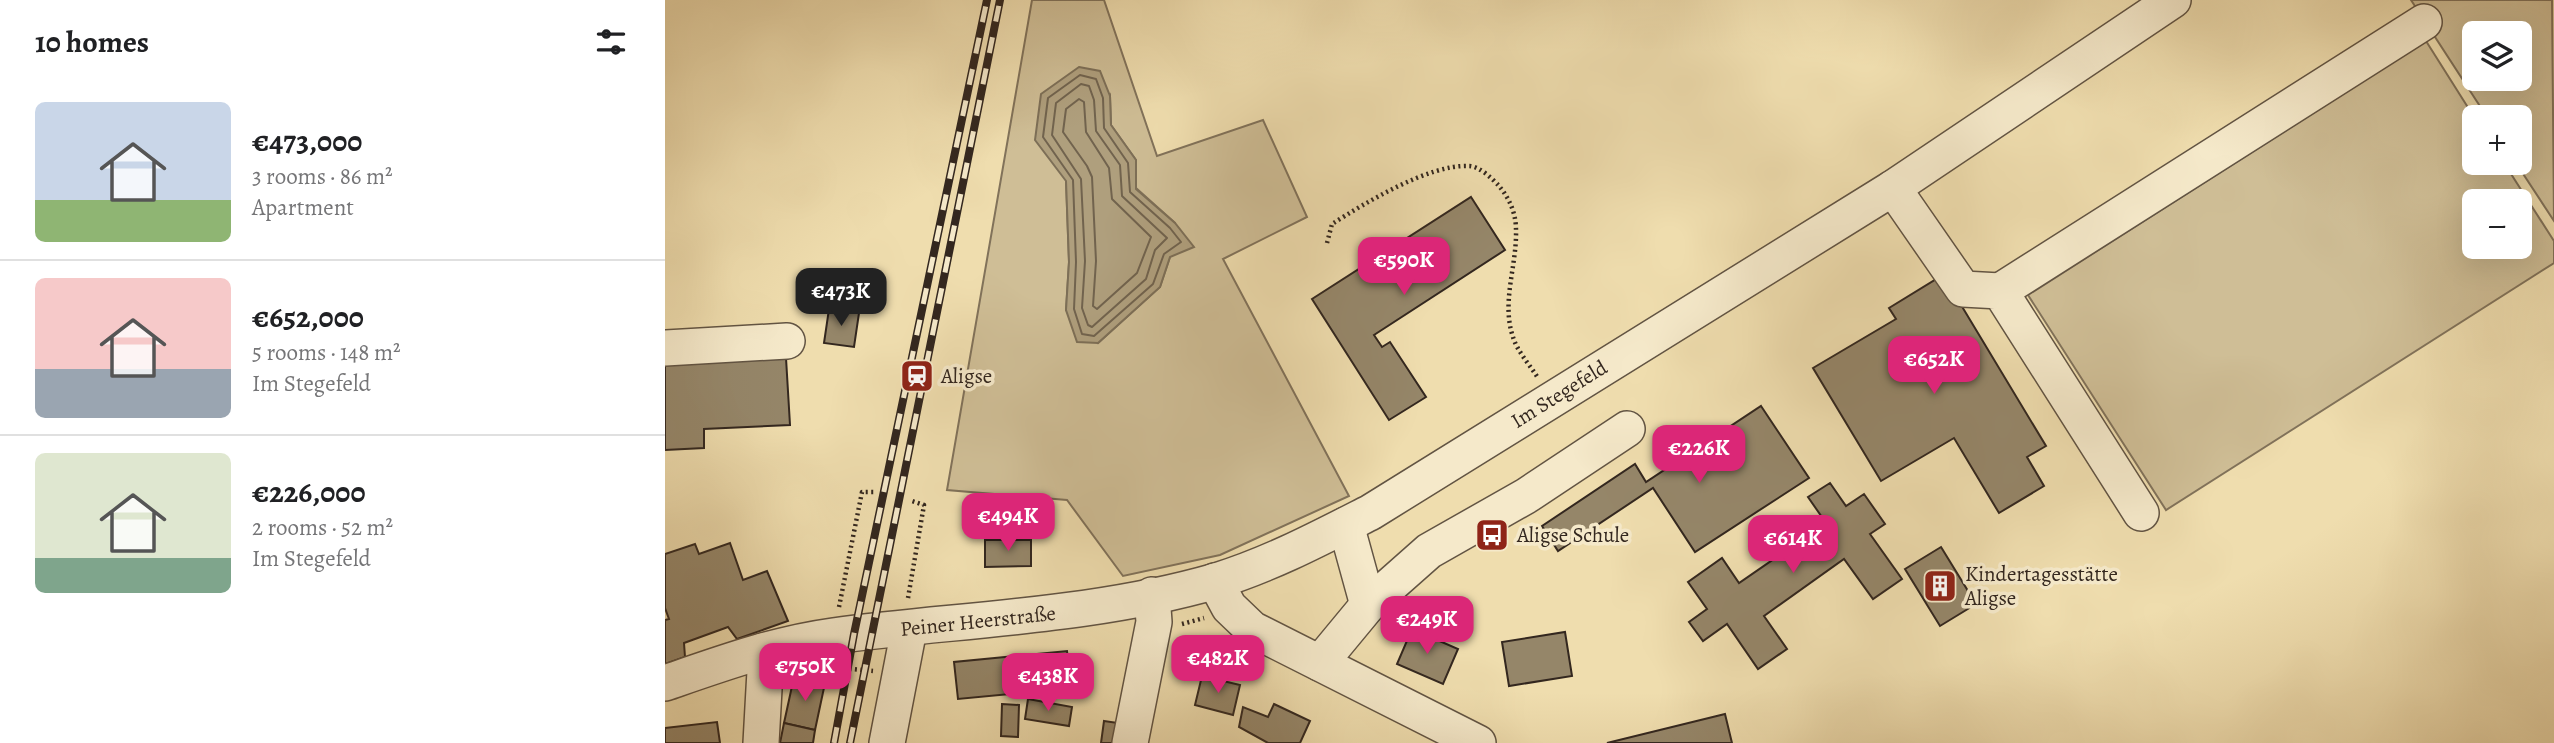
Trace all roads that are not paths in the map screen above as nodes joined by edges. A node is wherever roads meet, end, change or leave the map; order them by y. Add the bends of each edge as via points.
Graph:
1 (2173, 0) edge
2 (2424, 22) dead end
3 (1893, 188) junction
4 (2000, 291) junction
5 (787, 341) dead end
6 (665, 348) edge
7 (1627, 429) dead end
8 (2141, 513) dead end
9 (1346, 525) junction
10 (1215, 581) junction
11 (1152, 595) junction
12 (1368, 605) junction
13 (909, 629) junction
14 (762, 651) junction
15 (1319, 663) junction
16 (665, 683) edge
17 (761, 743) edge
18 (887, 743) edge
19 (1130, 743) edge
20 (1478, 743) edge

1 - 3 street, Im Stegefeld
2 - 4 street
3 - 4 street via 1963,289
3 - 9 street, Im Stegefeld
4 - 8 street
5 - 6 street
7 - 12 street via 1526,496 1429,551
9 - 10 street, Im Stegefeld via 1287,556
9 - 12 street
10 - 11 street, Peiner Heerstraße
10 - 15 street via 1229,607 1252,629
11 - 13 street, Peiner Heerstraße via 1043,614
11 - 19 street via 1154,622
12 - 15 street
13 - 14 street, Peiner Heerstraße via 833,636
13 - 18 street
14 - 16 street, Peiner Heerstraße
14 - 17 street
15 - 20 street

